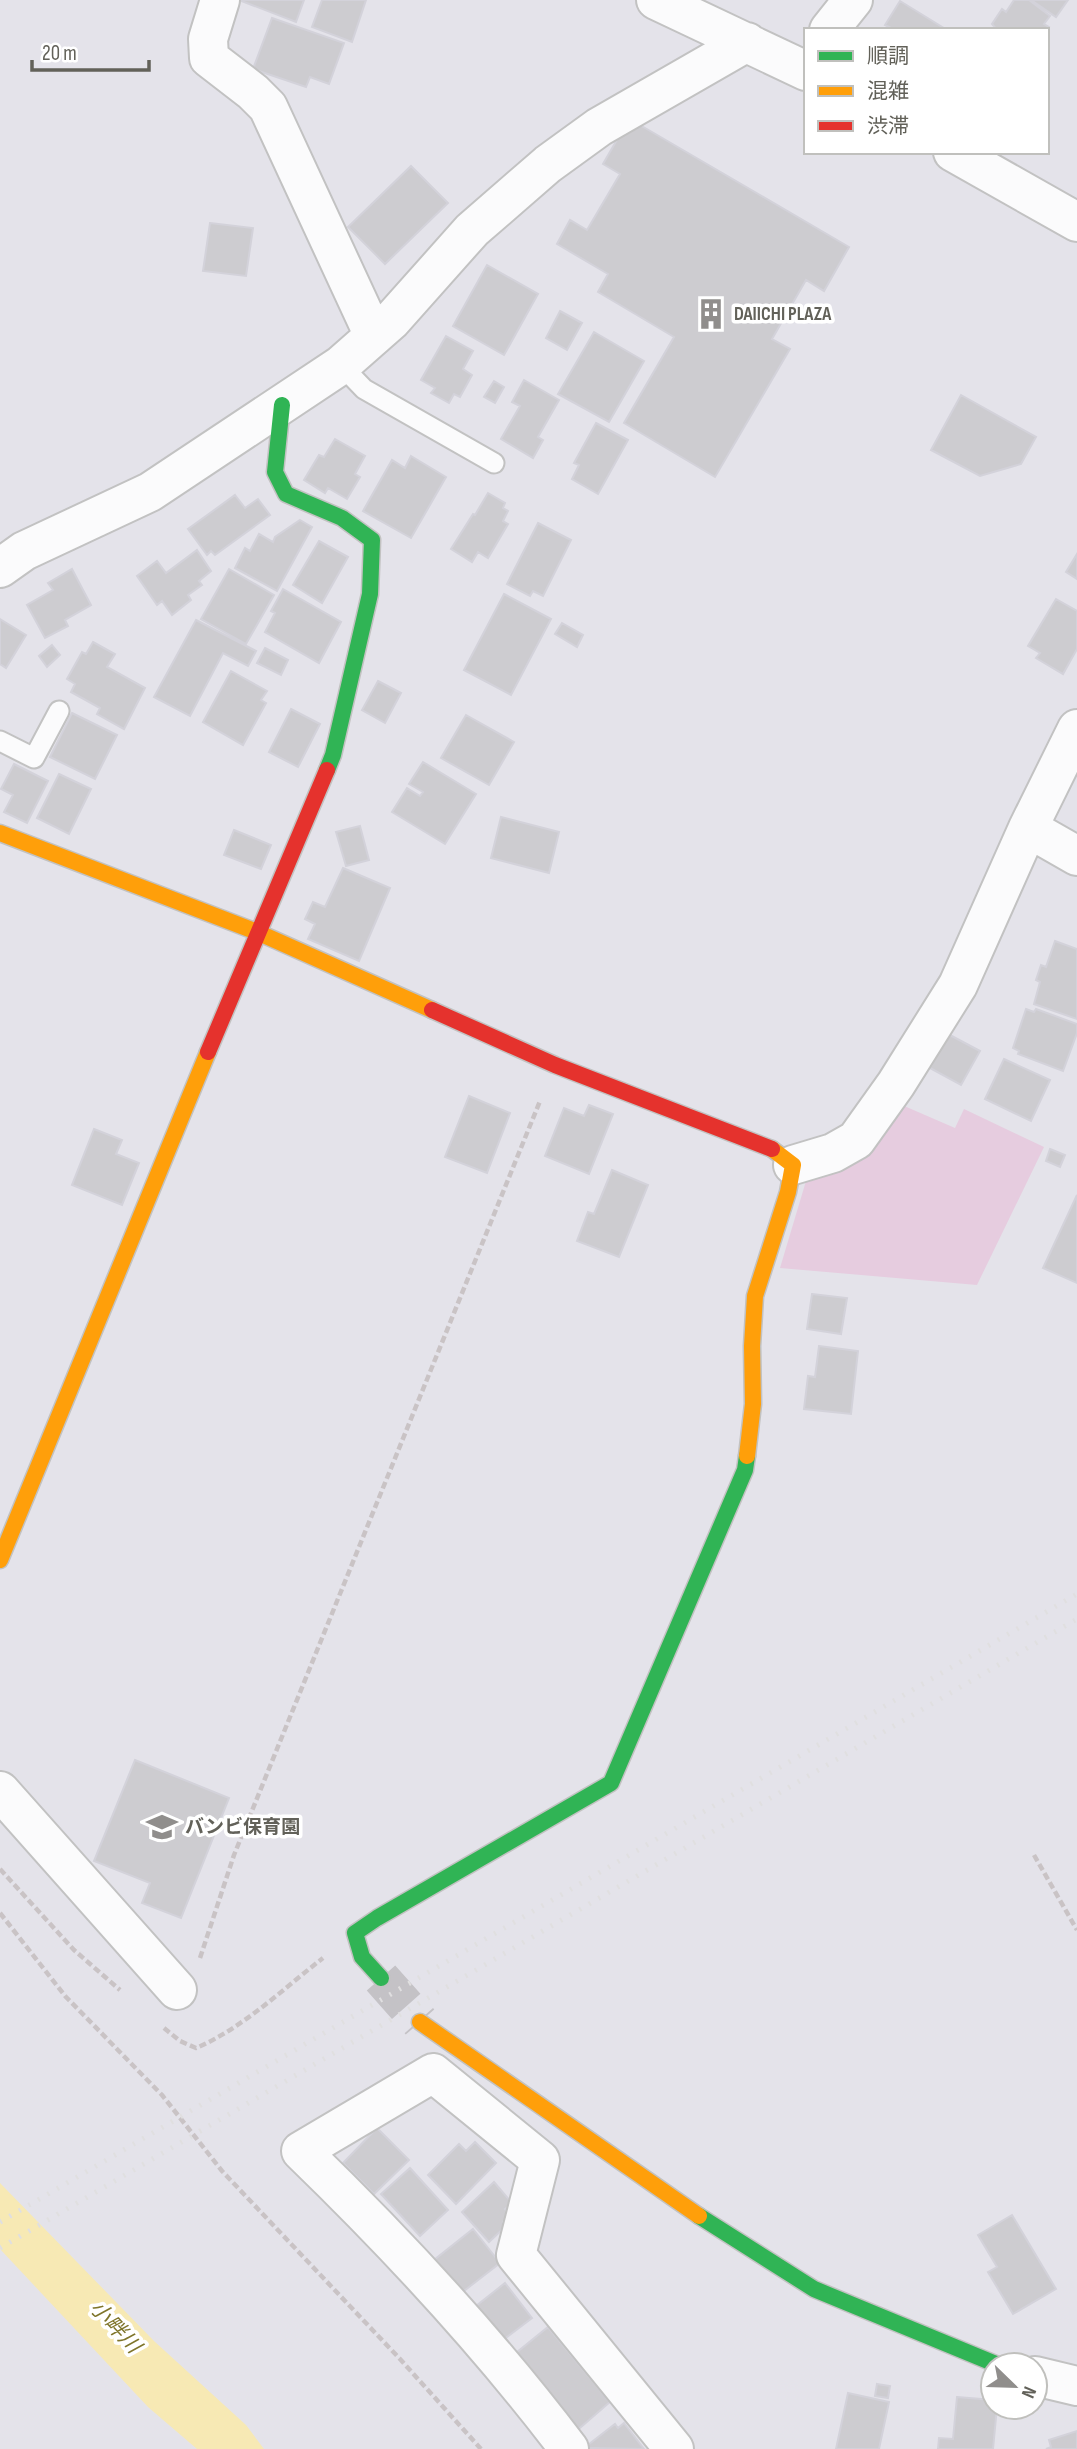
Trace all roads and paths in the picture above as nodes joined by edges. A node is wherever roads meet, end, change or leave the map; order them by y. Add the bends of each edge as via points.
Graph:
1 (220, 0) edge
2 (656, 0) edge
3 (853, 0) edge
4 (831, 28) edge
5 (747, 42) junction
6 (803, 65) edge
7 (957, 154) edge
8 (1077, 222) edge
9 (374, 336) junction
10 (341, 365) junction
11 (282, 405) junction
12 (494, 463) dead end
13 (0, 568) edge
14 (59, 711) dead end
15 (1077, 729) edge
16 (0, 741) edge
17 (1028, 828) junction
18 (0, 833) edge
19 (1077, 856) edge
20 (257, 932) junction
21 (555, 1065) junction
22 (793, 1165) junction
23 (0, 1560) edge
24 (0, 1791) edge
25 (1034, 1855) dead end
26 (0, 1869) edge
27 (0, 1913) edge
28 (1077, 1930) edge
29 (74, 1950) dead end
30 (381, 1978) tunnel mouth
31 (177, 1990) joint
32 (420, 2022) tunnel mouth
33 (979, 2357) edge
34 (1049, 2379) edge
35 (1077, 2386) edge
36 (481, 2449) edge
37 (569, 2449) edge
38 (674, 2449) edge

1 - 9 street via 208,39 209,58 268,107
2 - 5 street
3 - 4 street
5 - 6 street
5 - 9 street via 599,127 548,164 472,230
7 - 8 street
9 - 10 street
10 - 11 street
10 - 12 lane via 364,389
11 - 13 street via 150,492 24,551
11 - 20 street via 275,472 286,494 342,518 372,540 370,594 333,755
14 - 16 lane via 34,758
15 - 17 street
17 - 19 street
17 - 22 street via 958,985 896,1084 856,1140 833,1153
18 - 20 street
20 - 21 street
20 - 23 street
21 - 22 street via 767,1146
21 - 31 path via 234,1856 199,1960
22 - 30 street via 755,1296 753,1404 745,1470 611,1783 355,1933 362,1957
24 - 31 street
25 - 28 path
26 - 29 path
27 - 36 path via 66,1997 162,2095 222,2171
32 - 33 street via 702,2220 814,2289
34 - 35 street
37 - 38 street via 519,2384 385,2233 301,2151 433,2073 540,2160 516,2255

